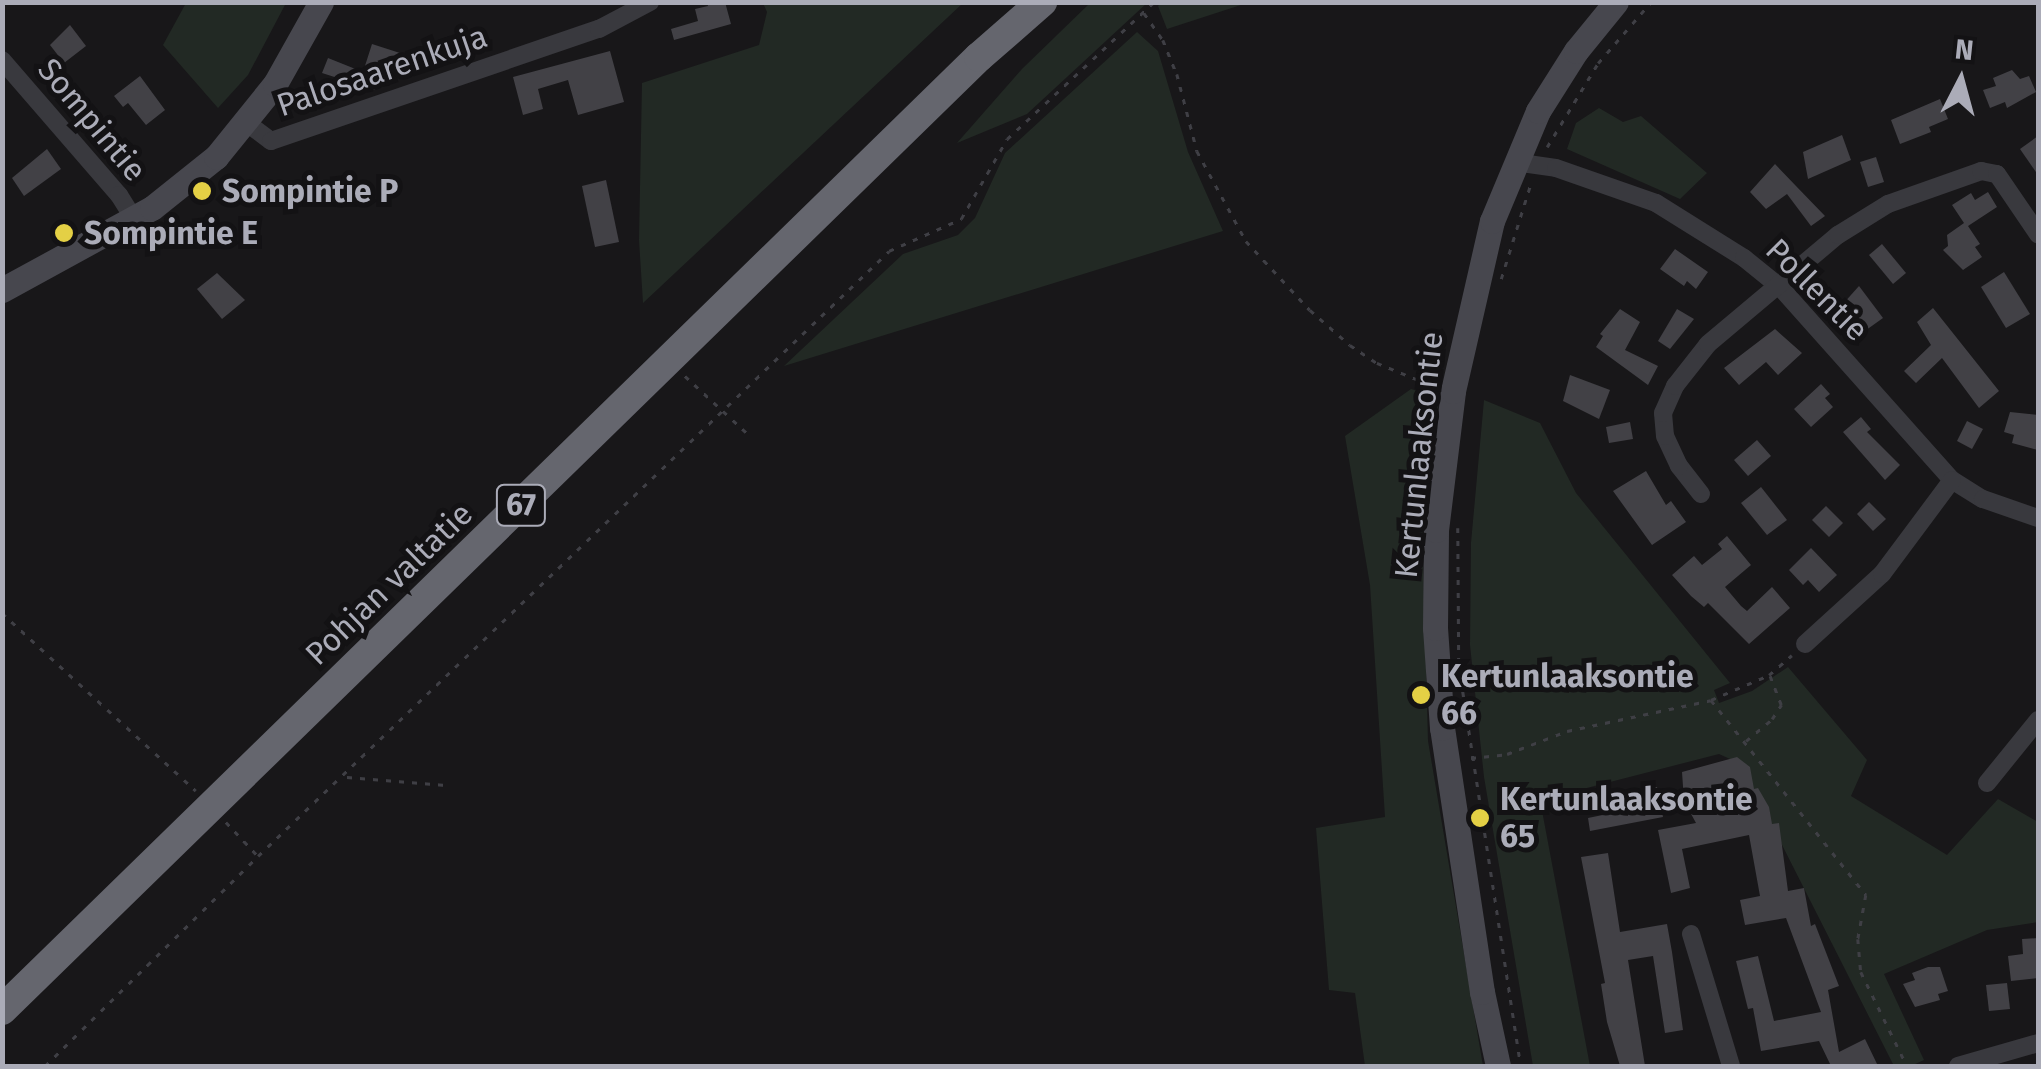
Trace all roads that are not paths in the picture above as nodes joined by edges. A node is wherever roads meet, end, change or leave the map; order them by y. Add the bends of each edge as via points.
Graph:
1 (322, 2) edge
2 (650, 2) edge
3 (1042, 2) edge
4 (1616, 2) edge
5 (2, 60) edge
6 (247, 123) junction
7 (1526, 164) junction
8 (134, 218) junction
9 (2038, 234) edge
10 (1780, 286) junction
11 (2, 290) edge
12 (1952, 480) junction
13 (1700, 494) dead end
14 (2038, 518) edge
15 (1804, 644) road end
16 (2038, 720) edge
17 (1987, 783) dead end
18 (1691, 934) dead end
19 (2, 1010) edge
20 (2038, 1043) edge
21 (1498, 1066) edge
22 (1731, 1066) edge
23 (1958, 1066) edge

1 - 6 street
2 - 6 street, Palosaarenkuja via 599,29 271,141
3 - 19 highway, Pohjan valtatie / 67
4 - 7 street, Kertunlaaksontie via 1538,112
5 - 8 street, Sompintie
6 - 8 street via 178,190
7 - 10 street, Pollentie via 1656,203
7 - 21 street, Kertunlaaksontie via 1492,222 1453,391 1436,530 1444,744
8 - 11 street
9 - 10 street via 1997,174 1980,171 1888,204 1838,235
10 - 12 street, Pollentie
10 - 13 street via 1708,344 1663,413 1678,466
12 - 14 street, Pollentie via 1983,500
12 - 15 street via 1882,574
16 - 17 street
18 - 22 street
20 - 23 street

